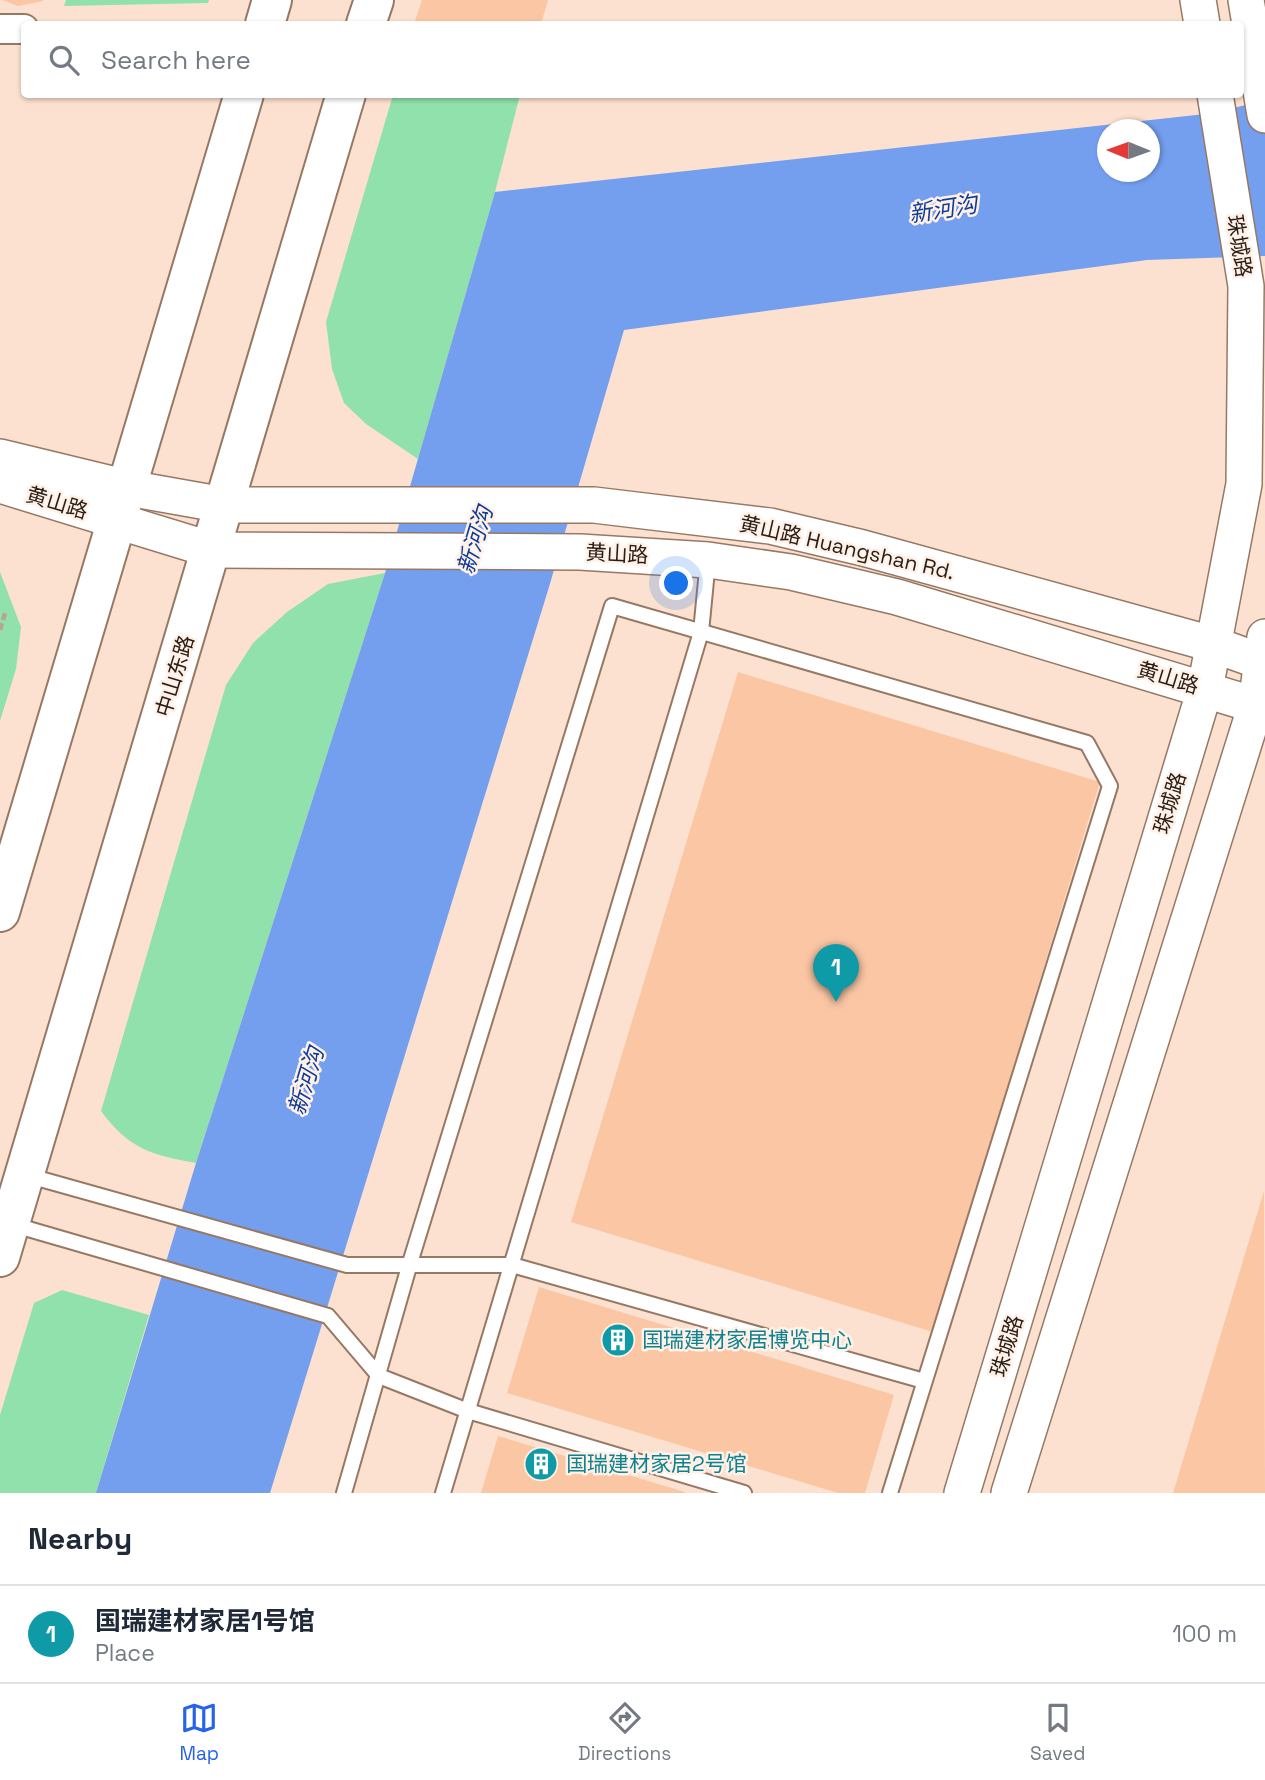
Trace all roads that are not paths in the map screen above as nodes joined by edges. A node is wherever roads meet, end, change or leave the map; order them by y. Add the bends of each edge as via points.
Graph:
1 (272, 0) edge
2 (374, 0) edge
3 (1198, 0) edge
4 (1246, 0) edge
5 (266, 21) edge
6 (367, 21) edge
7 (1202, 21) edge
8 (0, 29) edge
9 (21, 29) edge
10 (243, 98) edge
11 (345, 98) edge
12 (1215, 98) edge
13 (1265, 115) edge
14 (0, 457) edge
15 (0, 485) edge
16 (378, 503) joint
17 (122, 505) junction
18 (224, 505) junction
19 (212, 550) junction
20 (708, 559) junction
21 (701, 632) junction
22 (1212, 643) junction
23 (1264, 654) edge
24 (1205, 689) junction
25 (1260, 707) edge
26 (0, 912) edge
27 (25, 1174) junction
28 (5, 1240) edge
29 (410, 1263) junction
30 (512, 1265) junction
31 (379, 1376) junction
32 (924, 1381) junction
33 (468, 1411) junction
34 (344, 1493) edge
35 (443, 1493) edge
36 (744, 1493) edge
37 (890, 1493) edge
38 (962, 1493) edge
39 (1009, 1493) edge

1 - 5 main road
2 - 6 main road
3 - 7 street
4 - 13 street
8 - 9 street
10 - 17 main road
11 - 18 main road, 中山东路
12 - 22 street, 珠城路 via 1246,286 1244,484
14 - 17 street, 黄山路
15 - 17 street, 黄山路
16 - 18 street, 黄山路
16 - 22 street, 黄山路 Huangshan Rd. via 594,505 770,526
17 - 18 street, 黄山路
17 - 19 street, 黄山路
17 - 26 main road
18 - 19 main road, 中山东路
19 - 20 street, 黄山路 via 580,552
19 - 27 main road, 中山东路
20 - 21 lane
20 - 24 street, 黄山路 via 791,572 897,597
21 - 29 lane via 612,606
21 - 30 lane
21 - 32 lane via 1087,743 1110,786
22 - 23 street, 黄山路 Huangshan Rd.
22 - 24 street, 珠城路
23 - 25 street
24 - 25 street, 黄山路
24 - 38 street, 珠城路
25 - 39 street
27 - 28 main road, 中山东路
27 - 29 lane via 347,1265
28 - 31 lane via 168,1267 328,1316
29 - 30 lane
29 - 31 lane
30 - 32 lane
30 - 33 lane
31 - 33 lane
31 - 34 lane
32 - 37 lane
33 - 35 lane
33 - 36 lane

